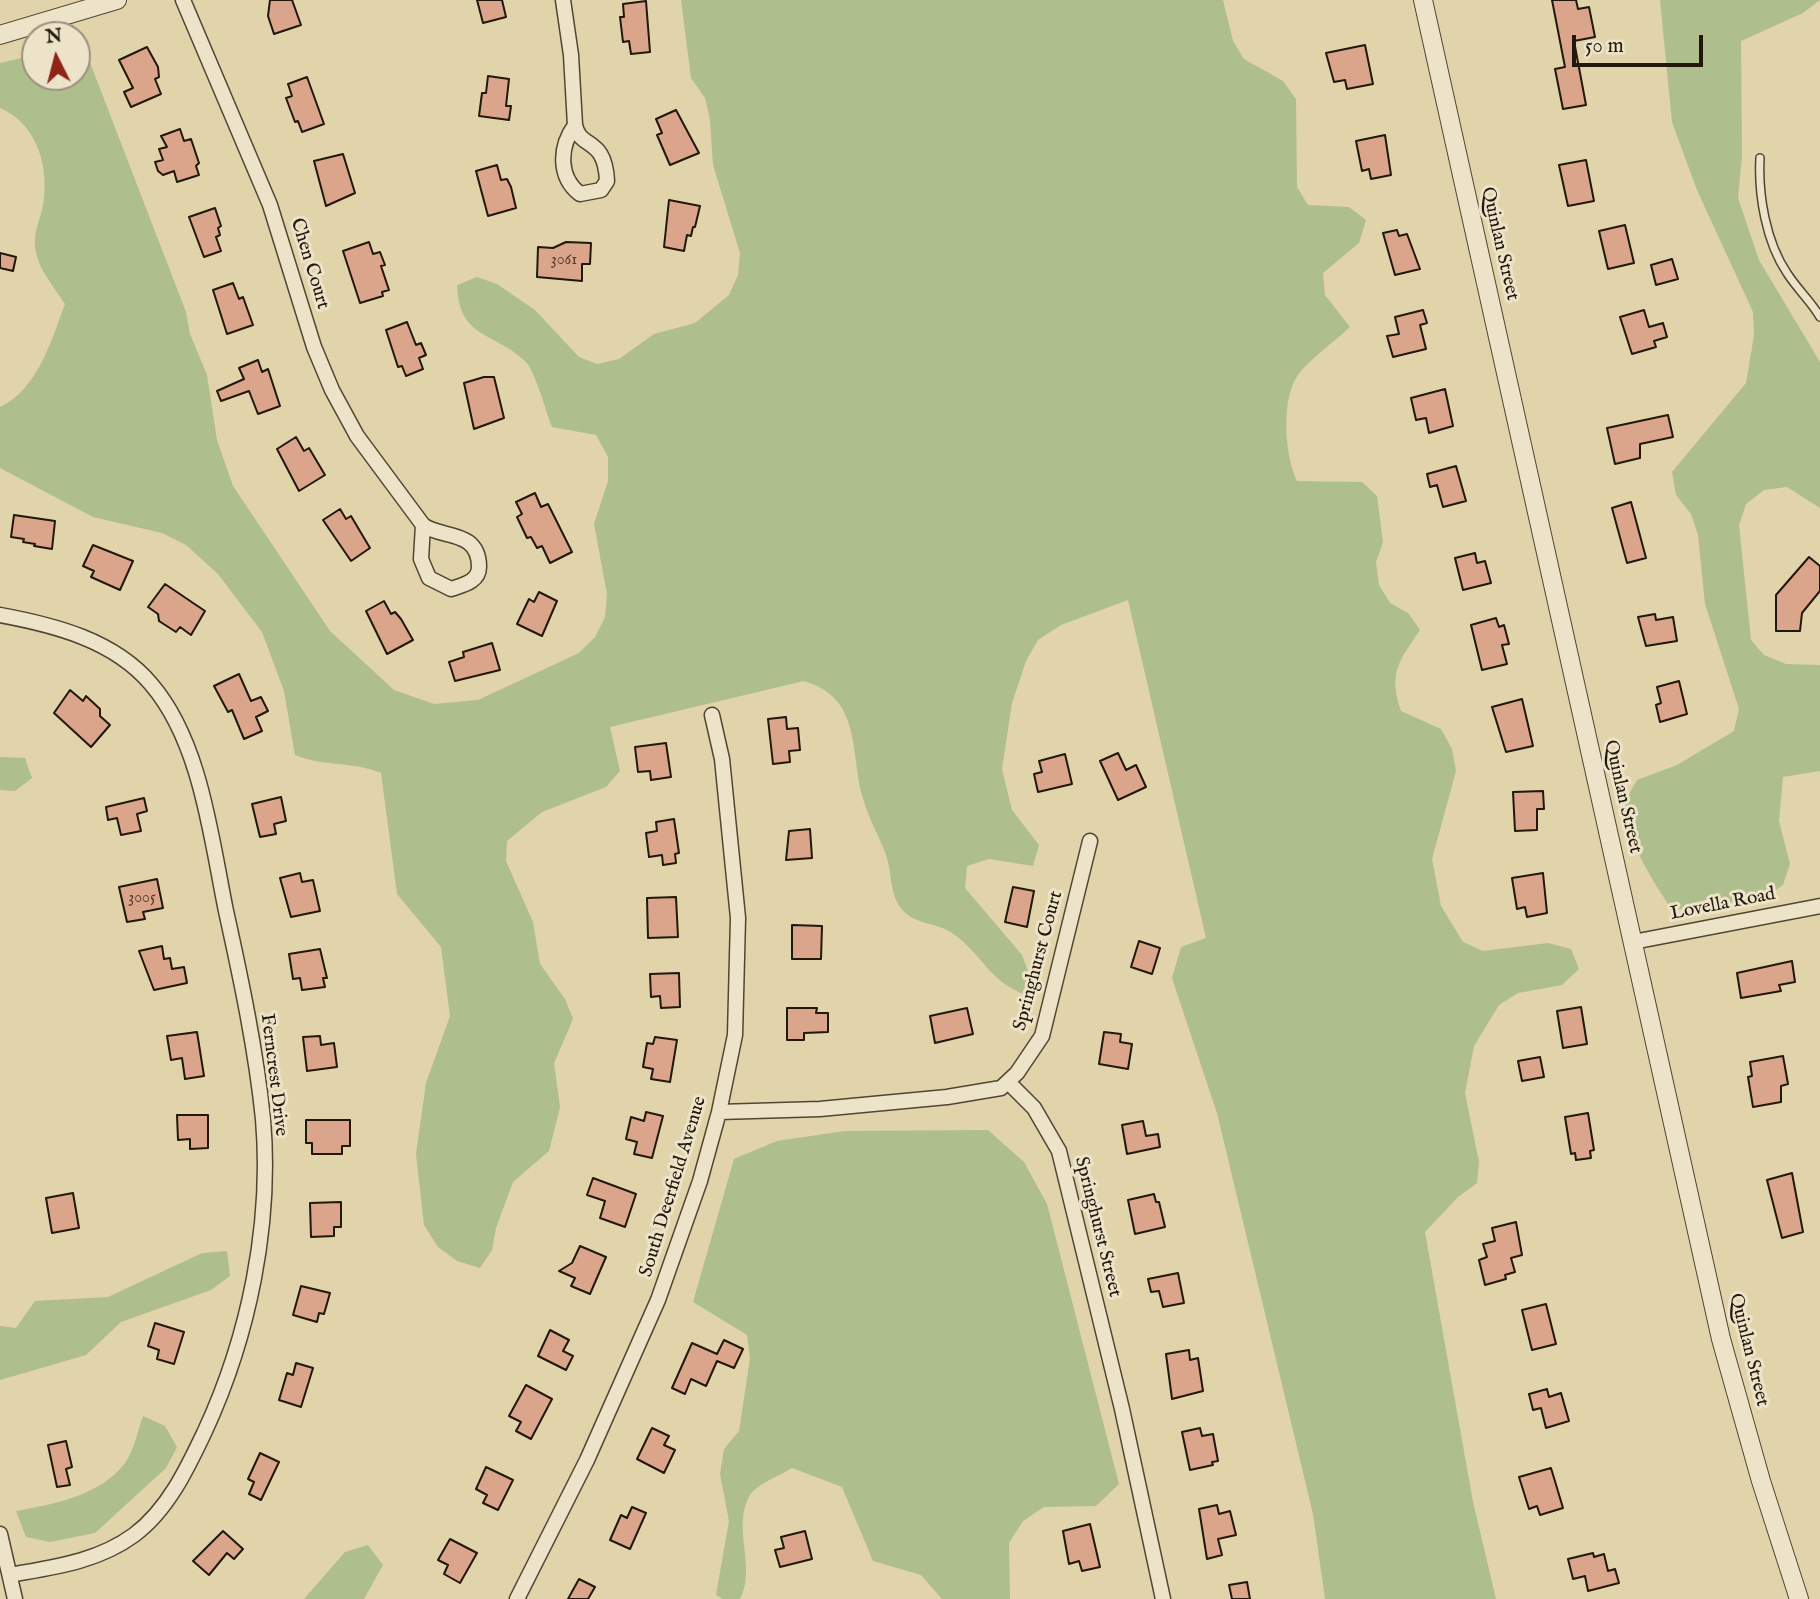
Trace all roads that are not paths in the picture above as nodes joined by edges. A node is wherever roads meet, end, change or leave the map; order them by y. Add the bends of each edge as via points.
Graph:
1 (117, 0) edge
2 (183, 0) edge
3 (563, 0) edge
4 (1423, 0) edge
5 (0, 35) edge
6 (575, 125) junction
7 (1760, 158) dead end
8 (1820, 317) edge
9 (423, 525) junction
10 (0, 615) edge
11 (712, 715) dead end
12 (1090, 841) dead end
13 (1820, 906) edge
14 (1633, 942) junction
15 (1008, 1082) junction
16 (719, 1112) junction
17 (0, 1534) edge
18 (10, 1576) junction
19 (15, 1599) edge
20 (517, 1599) edge
21 (1163, 1599) edge
22 (1799, 1599) edge

1 - 5 street
2 - 9 street, Chen Court via 270,205 332,390 357,436
3 - 6 street
4 - 14 street, Quinlan Street
6 - 6 street via 564,148 566,178 580,194 601,190 607,181 603,155 582,139
7 - 8 lane via 1759,186 1769,230 1785,272
9 - 9 street via 421,559 429,578 451,589 474,580 478,555 471,545
10 - 18 street, Ferncrest Drive via 85,638 111,650 152,685 182,736 206,817 241,982 264,1161 252,1298 215,1409 184,1475 137,1533 114,1548 80,1563
11 - 16 street, South Deerfield Avenue via 722,759 738,918 736,1035
12 - 15 street, Springhurst Court via 1042,1036
13 - 14 street, Lovella Road
14 - 22 street, Quinlan Street via 1721,1339
15 - 16 street via 1001,1088 947,1097 820,1109
15 - 21 street, Springhurst Street via 1034,1108 1059,1151
16 - 20 street, South Deerfield Avenue via 658,1300 587,1460
17 - 18 street
18 - 19 street

